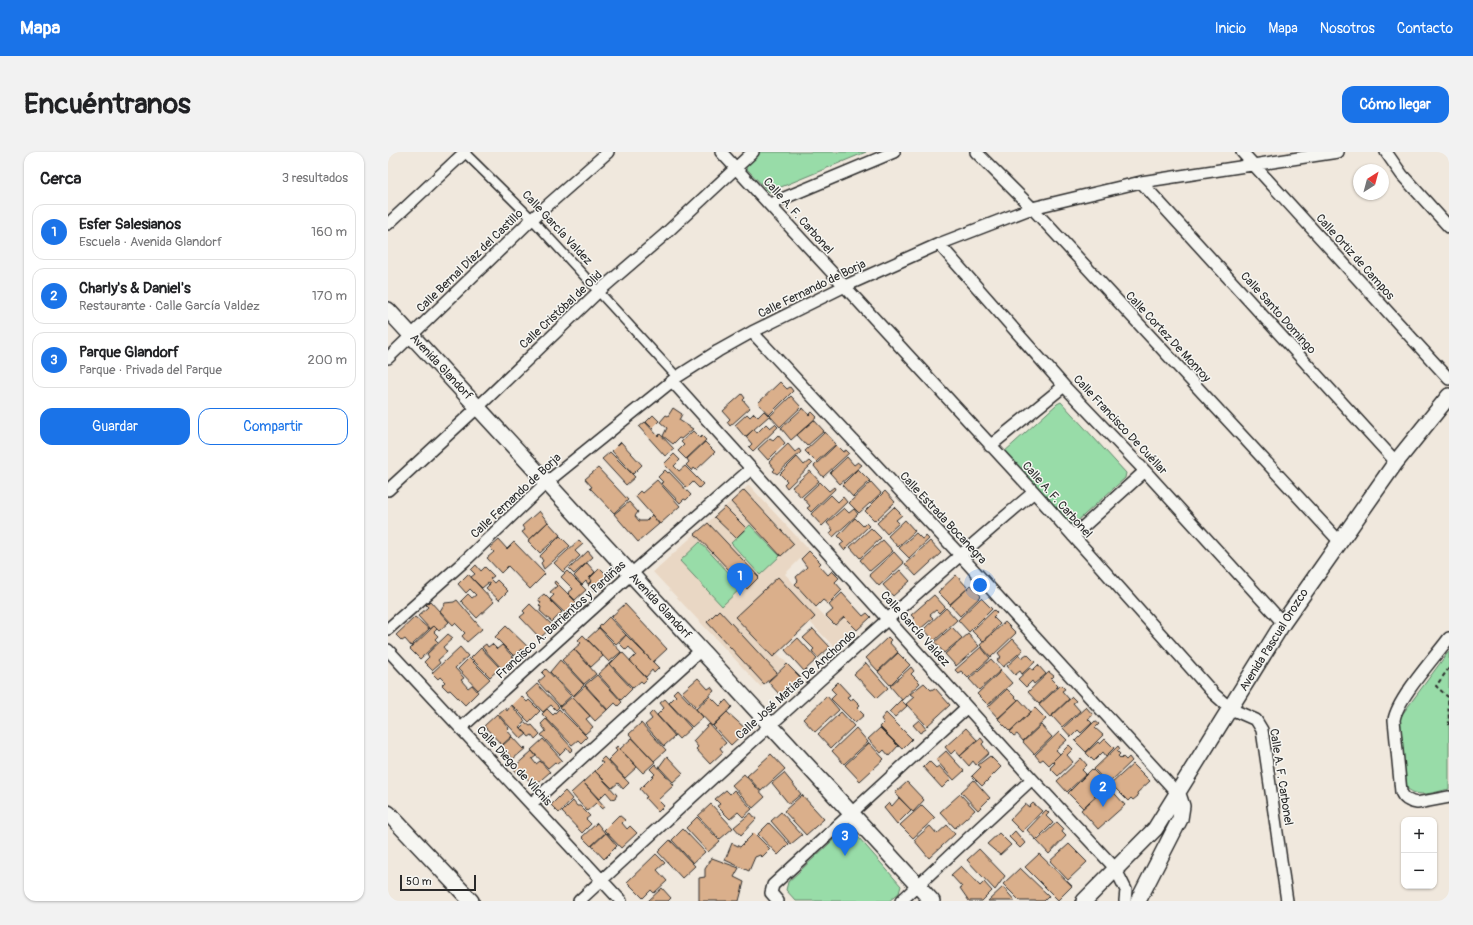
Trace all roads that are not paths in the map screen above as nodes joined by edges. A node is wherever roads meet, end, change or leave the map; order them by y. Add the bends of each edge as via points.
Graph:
1 (465, 152) edge
2 (608, 152) edge
3 (721, 152) edge
4 (753, 152) edge
5 (894, 152) edge
6 (976, 152) edge
7 (1242, 152) edge
8 (1338, 152) edge
9 (1386, 152) edge
10 (1391, 157) edge
11 (1254, 165) junction
12 (736, 168) junction
13 (1141, 182) junction
14 (770, 204) junction
15 (1032, 208) junction
16 (532, 219) junction
17 (388, 224) edge
18 (1449, 227) edge
19 (939, 244) junction
20 (845, 286) junction
21 (598, 292) junction
22 (388, 310) edge
23 (752, 332) junction
24 (412, 336) junction
25 (388, 358) edge
26 (675, 379) junction
27 (1449, 379) edge
28 (1064, 386) junction
29 (1449, 396) edge
30 (478, 407) junction
31 (990, 446) junction
32 (1396, 462) junction
33 (751, 469) junction
34 (1145, 471) junction
35 (547, 482) junction
36 (388, 490) edge
37 (1034, 492) junction
38 (1073, 536) junction
39 (1339, 541) junction
40 (960, 554) junction
41 (631, 574) junction
42 (888, 619) junction
43 (1284, 623) junction
44 (388, 629) edge
45 (1449, 638) edge
46 (388, 650) edge
47 (701, 650) junction
48 (968, 707) junction
49 (1231, 709) junction
50 (770, 725) junction
51 (461, 728) junction
52 (1032, 779) junction
53 (1178, 794) junction
54 (1449, 797) edge
55 (531, 804) junction
56 (388, 813) edge
57 (850, 813) junction
58 (1115, 868) junction
59 (602, 880) junction
60 (918, 885) junction
61 (471, 901) edge
62 (579, 901) edge
63 (620, 901) edge
64 (778, 901) edge
65 (901, 901) edge
66 (932, 901) edge
67 (1084, 901) edge
68 (1125, 901) edge
69 (1138, 901) edge
70 (1287, 901) edge

1 - 16 street, Calle García Valdez
1 - 17 street
2 - 16 street, Calle Bernal Díaz del Castillo
3 - 12 street, Calle A. F. Carbonel
4 - 12 street, Calle Cristóbal de Olid
5 - 14 street
6 - 15 street, Calle Cortez De Monroy
7 - 11 street, Calle Ortiz de Campos
8 - 11 street, Calle Fernando de Borja
9 - 10 street
10 - 18 street
11 - 13 street, Calle Fernando de Borja
11 - 27 street, Calle Ortiz de Campos
12 - 14 street, Calle A. F. Carbonel
12 - 21 street, Calle Cristóbal de Olid
13 - 15 street, Calle Fernando de Borja
13 - 32 street, Calle Santo Domingo
14 - 20 street, Calle A. F. Carbonel
15 - 19 street, Calle Fernando de Borja
15 - 39 street, Calle Cortez De Monroy
16 - 21 street, Calle García Valdez
16 - 24 street, Calle Bernal Díaz del Castillo
19 - 20 street, Calle Fernando de Borja
19 - 28 street, Calle Francisco De Cuéllar
20 - 23 street, Calle Fernando de Borja
20 - 31 street, Calle A. F. Carbonel
21 - 26 street, Calle García Valdez
21 - 30 street, Calle Cristóbal de Olid
22 - 24 main road, Avenida Glandorf
23 - 26 street, Calle Fernando de Borja
23 - 40 street, Calle Estrada Bocanegra
24 - 25 street, Calle Bernal Díaz del Castillo
24 - 30 main road, Avenida Glandorf
26 - 33 street, Calle García Valdez
26 - 35 street, Calle Fernando de Borja
28 - 31 street
28 - 34 street, Calle Francisco De Cuéllar
29 - 32 main road, Avenida Pascual Orozco
30 - 35 main road, Avenida Glandorf
30 - 36 street, Calle Cristóbal de Olid
31 - 37 street, Calle A. F. Carbonel
32 - 39 main road, Avenida Pascual Orozco
33 - 41 street, Francisco A. Barrientos y Pardiñas
33 - 42 street, Calle García Valdez
34 - 38 street
34 - 43 street, Calle Francisco De Cuéllar
35 - 41 main road, Avenida Glandorf
35 - 44 street, Calle Fernando de Borja via 468,558
37 - 38 street, Calle A. F. Carbonel
37 - 40 street, Calle José Matías De Anchondo
38 - 49 street, Calle A. F. Carbonel via 1214,694
39 - 43 main road, Avenida Pascual Orozco
40 - 42 street, Calle José Matías De Anchondo
40 - 53 street, Calle Estrada Bocanegra
41 - 47 main road, Avenida Glandorf
41 - 51 street, Francisco A. Barrientos y Pardiñas
42 - 48 street, Calle García Valdez
42 - 50 street, Calle José Matías De Anchondo
43 - 49 main road, Avenida Pascual Orozco
45 - 54 street via 1399,706 1394,720 1403,797 1412,803
46 - 51 street, Calle Diego de Vilchis
47 - 50 main road, Avenida Glandorf
47 - 55 street
48 - 52 street, Calle García Valdez
48 - 57 street
49 - 53 main road, Avenida Pascual Orozco
49 - 70 street, Calle A. F. Carbonel via 1256,720 1261,726
50 - 57 main road, Avenida Glandorf
50 - 59 street, Calle José Matías De Anchondo
51 - 55 street, Calle Diego de Vilchis
52 - 58 street, Calle García Valdez
52 - 60 street
53 - 58 main road, Avenida Pascual Orozco via 1155,829
53 - 69 main road via 1182,806 1180,819
55 - 59 street, Calle Diego de Vilchis
56 - 61 main road
57 - 60 main road, Avenida Glandorf
57 - 64 street via 773,885 771,893
58 - 67 main road, Avenida Pascual Orozco
58 - 68 street, Calle García Valdez via 1126,890
59 - 62 street, Calle José Matías De Anchondo
59 - 63 street, Calle Diego de Vilchis
60 - 65 street
60 - 66 main road, Avenida Glandorf

